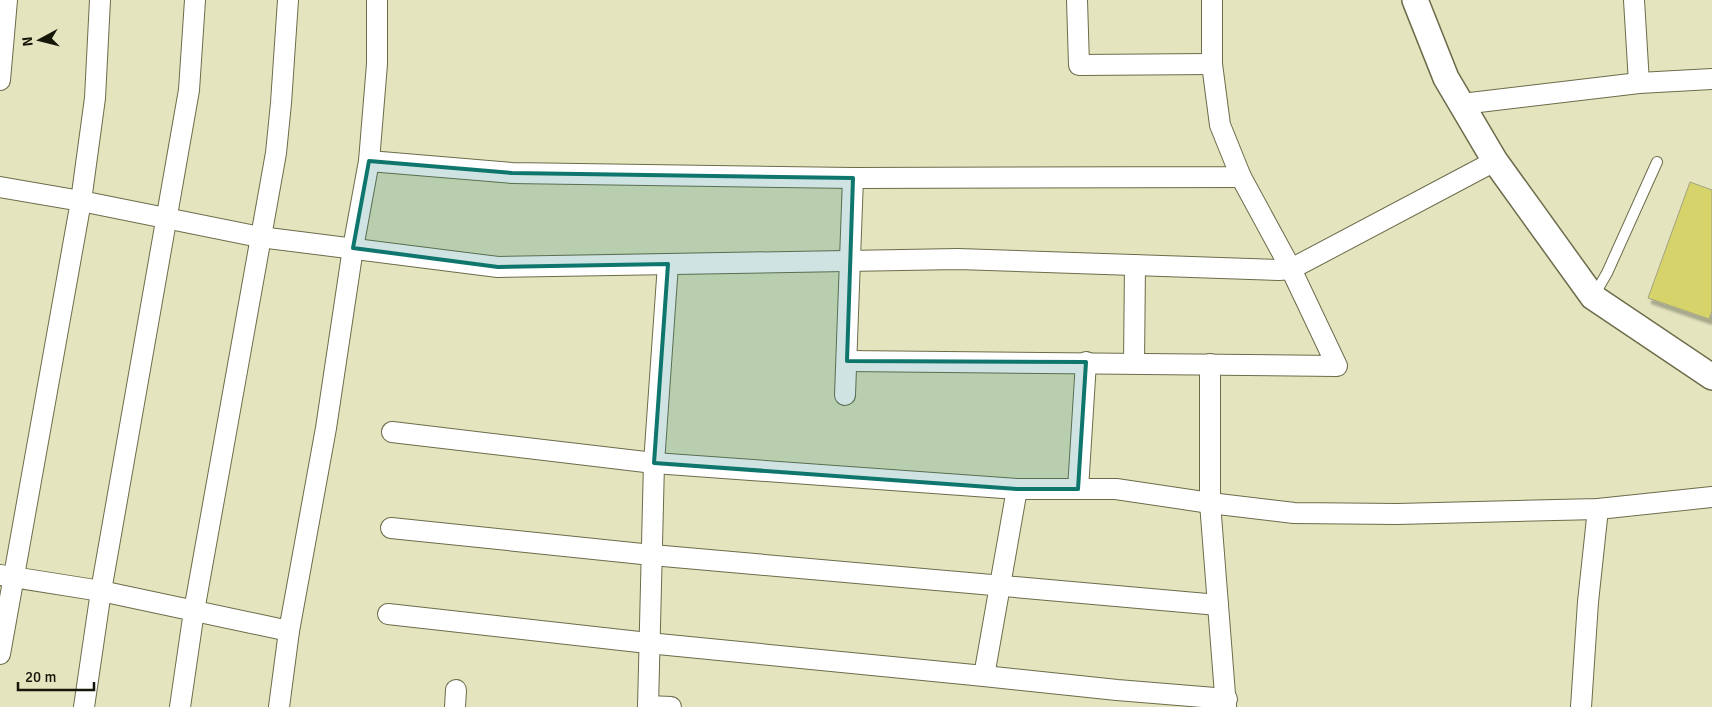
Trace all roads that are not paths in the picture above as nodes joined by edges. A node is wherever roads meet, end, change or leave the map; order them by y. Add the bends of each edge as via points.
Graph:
1 (8, 0) edge
2 (100, 0) edge
3 (195, 0) edge
4 (288, 0) edge
5 (377, 0) edge
6 (1077, 0) edge
7 (1212, 0) edge
8 (1415, 0) edge
9 (1634, 0) edge
10 (1212, 64) junction
11 (1712, 79) edge
12 (0, 80) edge
13 (1639, 83) junction
14 (1462, 104) junction
15 (369, 161) junction
16 (1495, 161) junction
17 (1658, 162) dead end
18 (1241, 177) junction
19 (853, 178) junction
20 (0, 187) edge
21 (81, 201) junction
22 (166, 218) junction
23 (260, 237) junction
24 (353, 248) junction
25 (851, 260) junction
26 (668, 264) junction
27 (1135, 265) junction
28 (1290, 269) junction
29 (1593, 297) junction
30 (847, 361) junction
31 (1086, 362) junction
32 (1134, 363) junction
33 (1210, 364) junction
34 (1712, 378) edge
35 (845, 395) dead end
36 (392, 432) dead end
37 (654, 463) junction
38 (1017, 489) junction
39 (1078, 489) junction
40 (1712, 497) edge
41 (1210, 503) junction
42 (1598, 509) junction
43 (391, 528) dead end
44 (652, 555) junction
45 (7, 576) edge
46 (1000, 587) junction
47 (101, 591) junction
48 (1218, 605) junction
49 (194, 611) junction
50 (388, 614) dead end
51 (289, 631) junction
52 (648, 643) junction
53 (0, 654) edge
54 (984, 676) junction
55 (1115, 698) edge
56 (1227, 703) edge
57 (648, 706) edge
58 (84, 707) edge
59 (180, 707) edge
60 (279, 707) edge
61 (671, 707) edge
62 (1581, 707) edge

1 - 12 street
2 - 21 street via 95,98
3 - 22 street via 189,90
4 - 23 street via 282,103
5 - 15 street via 377,64
6 - 10 street via 1079,65
7 - 10 street
8 - 14 street via 1446,78
9 - 13 street
10 - 18 street via 1220,125
11 - 13 street
13 - 14 street
14 - 16 street
15 - 19 street via 512,173
15 - 24 street
16 - 28 street
16 - 29 street
17 - 29 lane
18 - 19 street
18 - 28 street
19 - 25 street
20 - 21 street
21 - 22 street
21 - 45 street
22 - 23 street
22 - 47 street
23 - 24 street
23 - 49 street
24 - 26 street via 498,267
24 - 51 street via 326,428
25 - 26 street
25 - 27 street via 958,259
25 - 30 street
26 - 37 street
27 - 28 street
27 - 32 street
28 - 33 street via 1337,366
29 - 34 street
30 - 31 street
30 - 35 street
31 - 32 street
31 - 39 street
32 - 33 street
33 - 41 street
36 - 37 street
37 - 38 street
37 - 44 street
38 - 39 street
38 - 46 street
39 - 41 street via 1116,489
40 - 42 street
41 - 42 street via 1294,513
41 - 48 street
42 - 62 street
43 - 44 street
44 - 46 street
44 - 52 street
45 - 47 street
45 - 53 street
46 - 48 street
46 - 54 street
47 - 49 street
47 - 58 street
48 - 56 street
49 - 51 street
49 - 59 street
50 - 52 street
51 - 60 street
52 - 54 street
52 - 57 street
54 - 55 street
55 - 56 street
57 - 61 street

